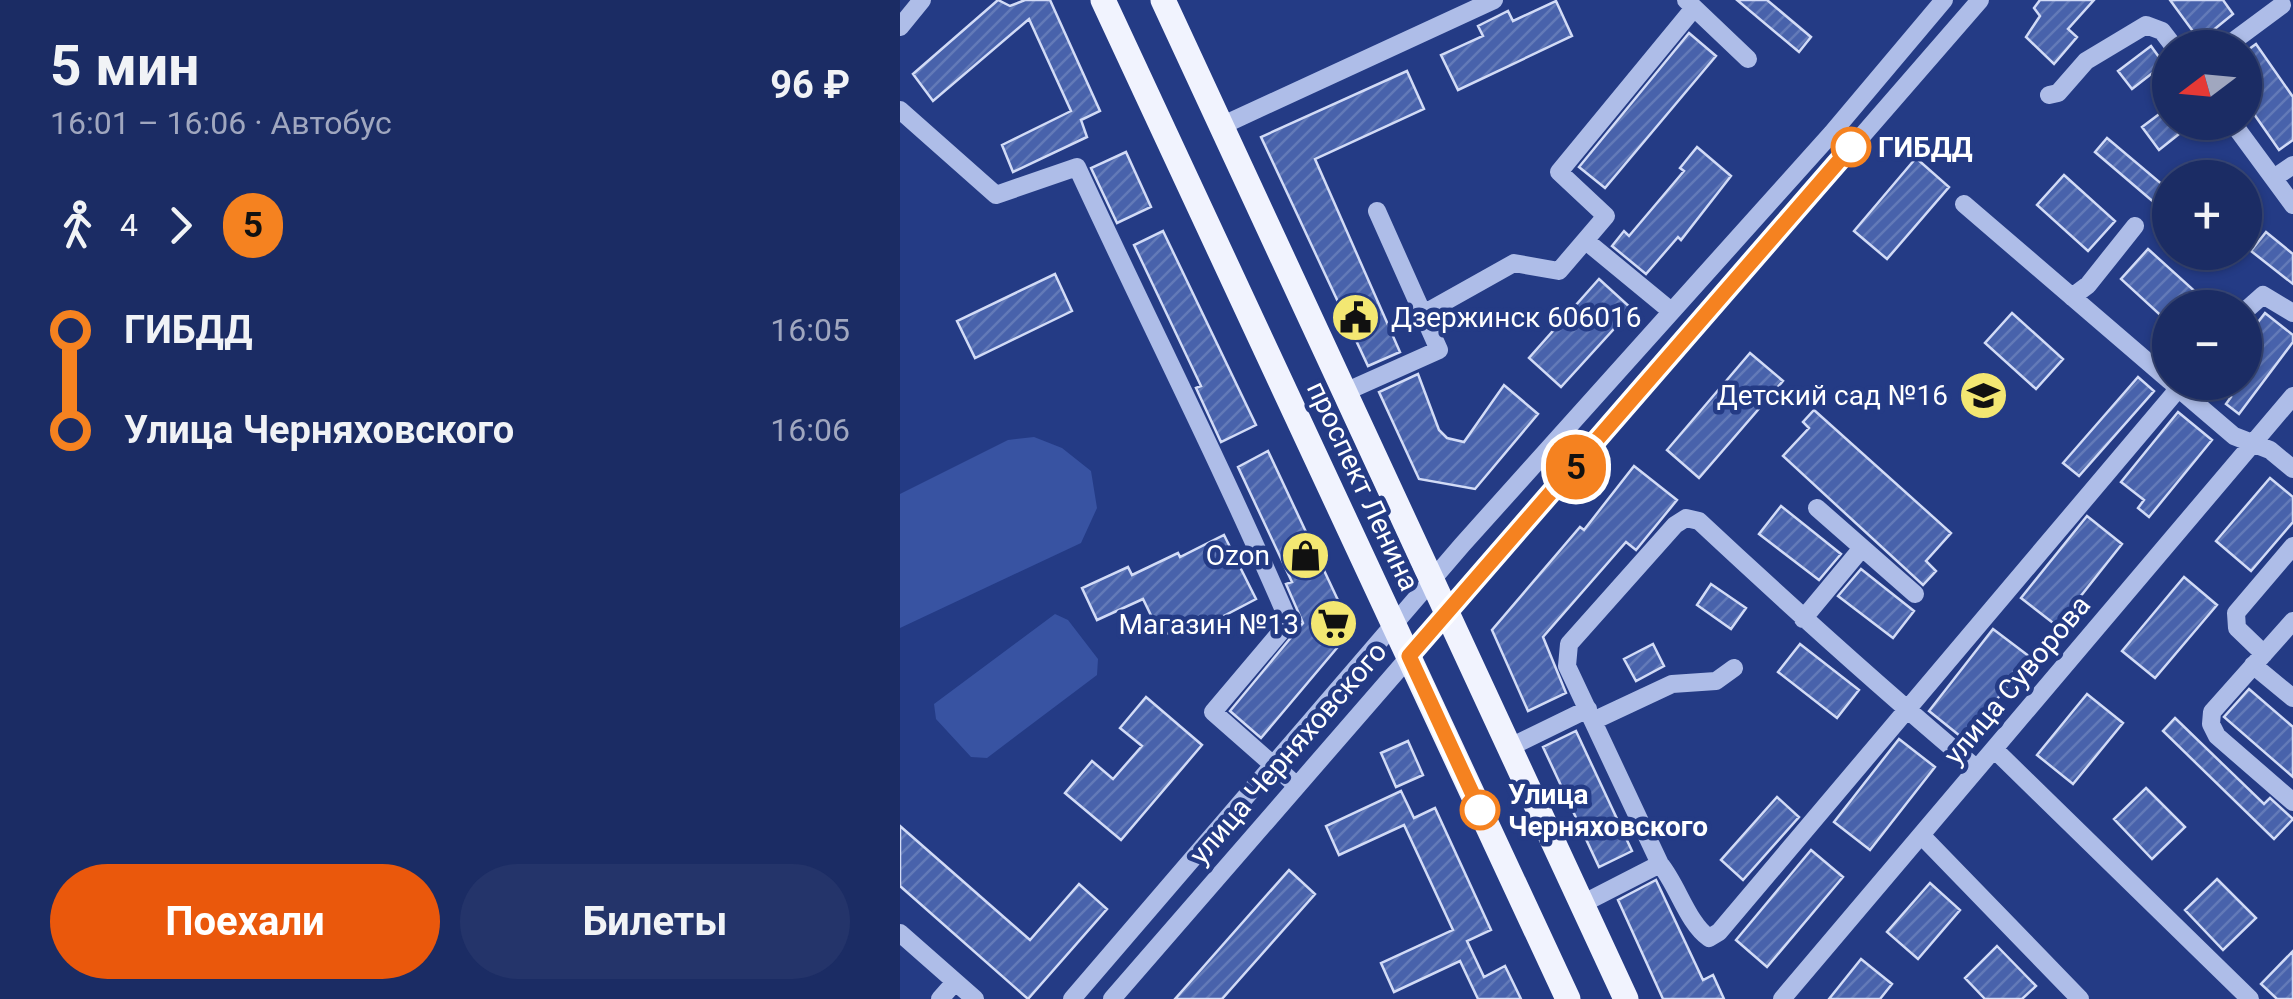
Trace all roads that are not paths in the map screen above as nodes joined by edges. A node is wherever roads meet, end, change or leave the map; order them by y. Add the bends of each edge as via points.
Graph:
1 (922, 0) edge
2 (1103, 0) edge
3 (1163, 0) edge
4 (1494, 0) edge
5 (1944, 0) edge
6 (1980, 0) edge
7 (1690, 4) edge
8 (2284, 9) edge
9 (900, 27) edge
10 (2159, 30) edge
11 (2252, 30) edge
12 (1748, 59) dead end
13 (2049, 95) dead end
14 (900, 110) edge
15 (1221, 126) junction
16 (2246, 140) edge
17 (2293, 165) edge
18 (2274, 178) junction
19 (1964, 204) dead end
20 (2293, 205) edge
21 (1377, 211) dead end
22 (2135, 226) dead end
23 (1586, 242) junction
24 (2262, 296) edge
25 (2072, 297) junction
26 (1671, 311) junction
27 (1423, 314) junction
28 (2293, 314) edge
29 (2152, 364) edge
30 (1345, 392) junction
31 (2293, 396) edge
32 (2163, 400) edge
33 (2194, 400) edge
34 (2252, 444) junction
35 (2293, 469) edge
36 (1817, 508) dead end
37 (2293, 546) edge
38 (1862, 548) junction
39 (1431, 582) junction
40 (1916, 594) dead end
41 (1447, 613) junction
42 (1804, 618) junction
43 (2293, 622) edge
44 (1395, 625) junction
45 (1409, 656) junction
46 (2259, 660) junction
47 (1734, 668) dead end
48 (2293, 698) edge
49 (1905, 709) junction
50 (1590, 715) junction
51 (1510, 748) junction
52 (1994, 749) junction
53 (1274, 765) junction
54 (1976, 769) junction
55 (1296, 785) junction
56 (2293, 802) edge
57 (1921, 835) junction
58 (1660, 864) junction
59 (1582, 904) junction
60 (900, 933) edge
61 (955, 982) junction
62 (940, 999) edge
63 (975, 999) edge
64 (1072, 999) edge
65 (1112, 999) edge
66 (1568, 999) edge
67 (1626, 999) edge
68 (1782, 999) edge
69 (2080, 999) edge
70 (2250, 999) edge

1 - 9 street
2 - 44 main road, проспект Ленина
3 - 15 main road, проспект Ленина
4 - 15 street
5 - 26 street
6 - 41 street, улица Черняховского
7 - 12 street
7 - 23 street via 1559,172 1606,216
8 - 11 street
10 - 13 street via 2146,25 2125,34
14 - 53 street via 996,195 1077,167 1230,483 1289,622 1212,712
15 - 30 main road, проспект Ленина
16 - 18 street
17 - 18 street
18 - 20 street
19 - 25 street
21 - 27 street
22 - 25 street
23 - 26 street
23 - 27 street via 1559,272 1514,264
24 - 28 street
25 - 29 street
26 - 39 street
27 - 30 street via 1439,350
30 - 39 main road, проспект Ленина
31 - 34 street, улица Суворова
32 - 49 street
33 - 34 street
34 - 35 street
34 - 52 street, улица Суворова
36 - 38 street
37 - 46 street via 2236,613 2237,628
38 - 40 street
38 - 42 street
39 - 41 main road, проспект Ленина
39 - 44 street
41 - 45 street, улица Черняховского
41 - 51 main road, проспект Ленина
42 - 49 street
42 - 50 street via 1699,521 1686,518 1568,644 1567,666
43 - 46 street
44 - 45 main road, проспект Ленина
44 - 53 street
45 - 55 street, улица Черняховского
45 - 66 main road, проспект Ленина
46 - 48 street
46 - 56 street via 2212,712 2210,724
47 - 50 street via 1716,682 1672,684
49 - 54 street
49 - 58 street via 1719,932 1708,938 1700,932
50 - 51 street
50 - 58 street
51 - 59 main road, проспект Ленина
52 - 54 street, улица Суворова
52 - 70 street
53 - 55 street
53 - 64 street
54 - 57 street, улица Суворова
55 - 65 street, улица Черняховского
57 - 68 street, улица Суворова
57 - 69 street
58 - 59 street
59 - 67 main road, проспект Ленина
60 - 61 street
61 - 62 street
61 - 63 street

